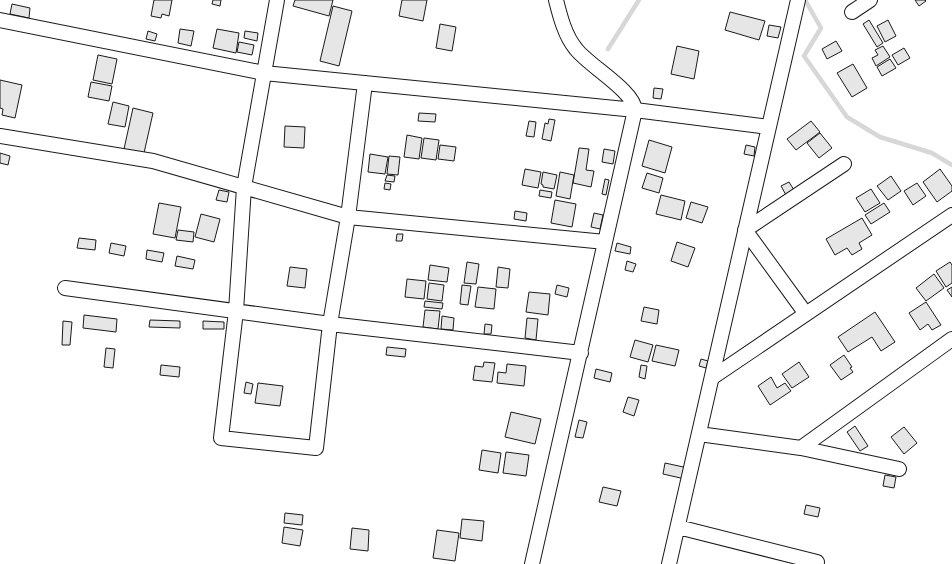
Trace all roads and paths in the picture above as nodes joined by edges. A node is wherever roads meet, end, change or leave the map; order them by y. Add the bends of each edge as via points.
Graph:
1 (278, 0) edge
2 (556, 0) edge
3 (798, 0) edge
4 (870, 0) edge
5 (852, 12) dead end
6 (0, 20) edge
7 (264, 73) junction
8 (365, 83) junction
9 (635, 110) junction
10 (769, 127) junction
11 (0, 136) edge
12 (844, 164) dead end
13 (244, 187) junction
14 (952, 215) edge
15 (348, 217) junction
16 (745, 230) junction
17 (605, 242) junction
18 (65, 288) dead end
19 (236, 311) junction
20 (806, 314) junction
21 (330, 324) junction
22 (952, 339) edge
23 (580, 352) junction
24 (713, 376) junction
25 (699, 434) junction
26 (801, 448) junction
27 (899, 469) dead end
28 (678, 527) junction
29 (816, 562) dead end
30 (532, 564) edge
31 (670, 564) edge

1 - 7 street
2 - 9 street via 565,31 575,48 591,65 628,94 635,102
3 - 10 street
4 - 5 street
6 - 7 street
7 - 8 street
7 - 13 street
8 - 9 street
8 - 15 street
9 - 10 street
9 - 17 street
10 - 16 street
11 - 13 street via 153,161
12 - 16 street
13 - 15 street
13 - 19 street
14 - 20 street
15 - 17 street
15 - 21 street
16 - 20 street
16 - 24 street
17 - 23 street
18 - 19 street
19 - 21 street
19 - 21 street via 221,438 316,448
20 - 24 street
21 - 23 street
22 - 26 street
23 - 30 street
24 - 25 street
25 - 26 street
25 - 28 street
26 - 27 street
28 - 29 street
28 - 31 street

